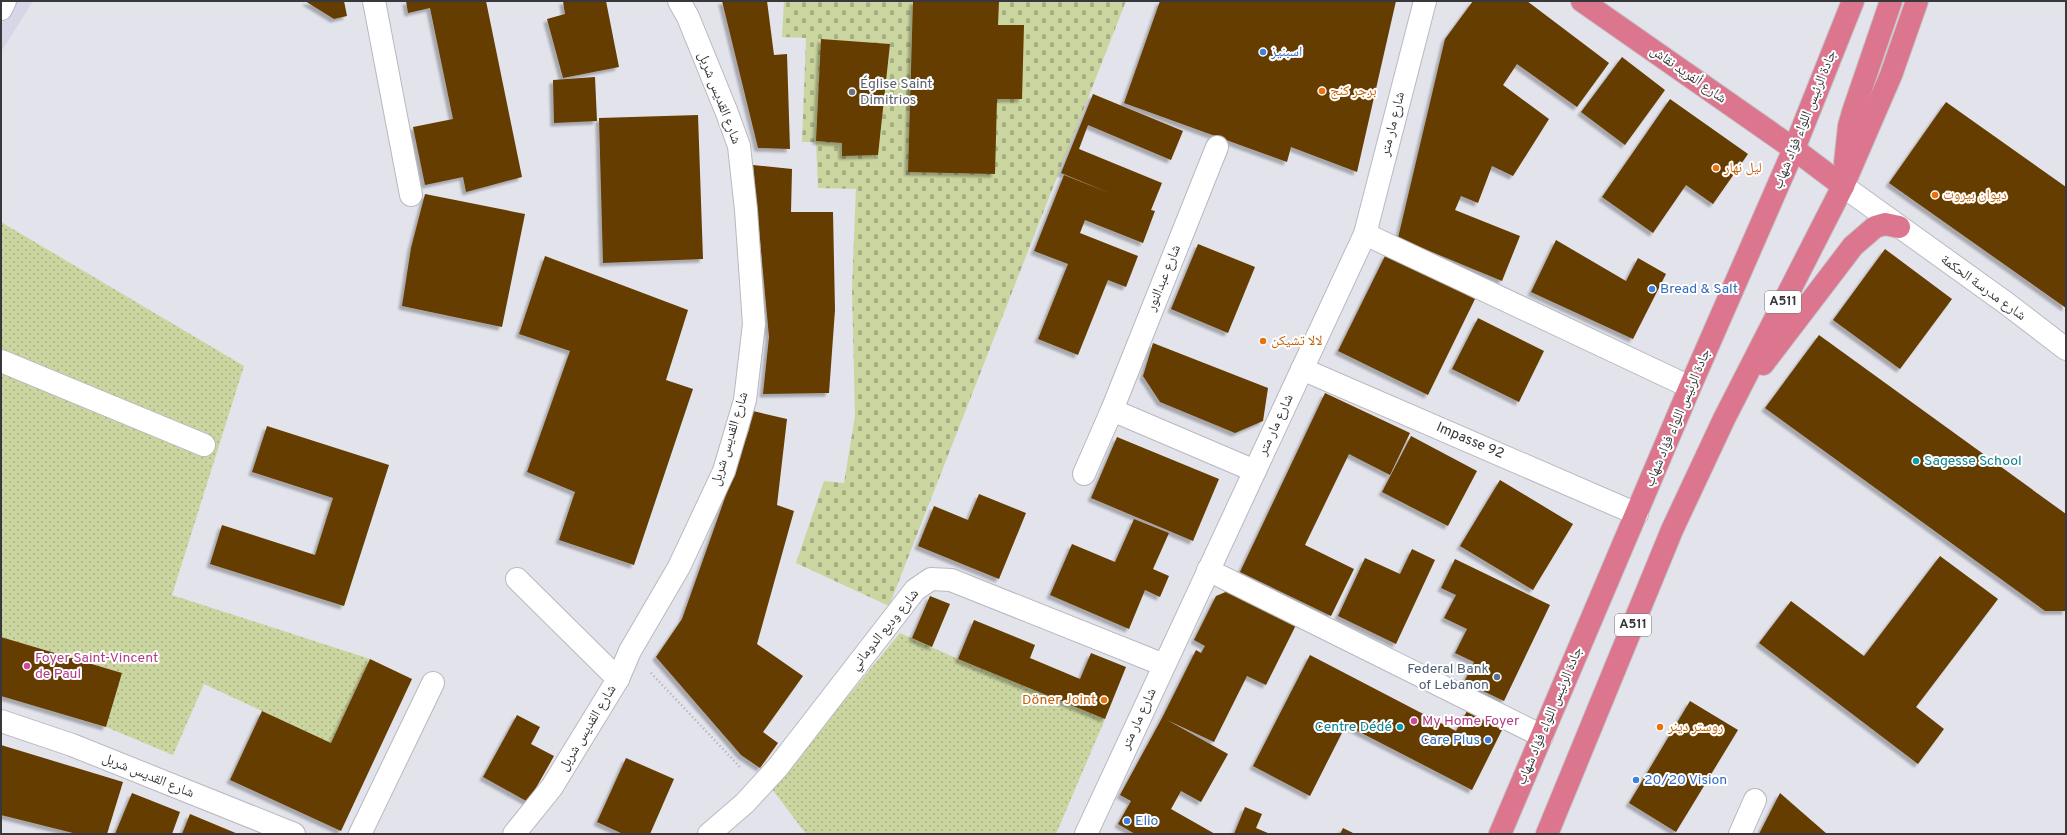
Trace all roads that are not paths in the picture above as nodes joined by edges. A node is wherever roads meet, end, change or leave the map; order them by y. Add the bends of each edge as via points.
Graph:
1 (5, 1) edge
2 (374, 1) edge
3 (679, 1) edge
4 (1425, 1) edge
5 (1582, 1) edge
6 (1853, 1) edge
7 (1891, 1) edge
8 (1917, 1) edge
9 (1, 8) edge
10 (1217, 147) dead end
11 (1794, 149) junction
12 (1843, 186) junction
13 (411, 195) dead end
14 (1899, 227) junction
15 (1365, 234) junction
16 (2066, 349) edge
17 (1, 361) edge
18 (1302, 369) junction
19 (1690, 387) junction
20 (1112, 410) junction
21 (1724, 419) junction
22 (204, 445) dead end
23 (1255, 471) junction
24 (1084, 474) dead end
25 (1637, 514) junction
26 (1208, 570) junction
27 (517, 579) dead end
28 (1164, 665) junction
29 (618, 679) junction
30 (432, 683) dead end
31 (1, 721) edge
32 (1542, 736) junction
33 (1755, 800) dead end
34 (294, 834) edge
35 (360, 834) edge
36 (514, 834) edge
37 (709, 834) edge
38 (1086, 834) edge
39 (1500, 834) edge
40 (1547, 834) edge
41 (1740, 834) edge

1 - 9 street
2 - 13 street
3 - 29 street, شارع القديس شربل via 727,113 738,146 746,210 754,324 745,400 724,470 679,567 630,651
4 - 15 street, شارع مار متر
5 - 11 highway, شارع ألفريد نقاش
6 - 11 highway, جادة الرئيس اللواء فؤاد شهاب / A511
7 - 12 highway via 1849,126
8 - 12 highway, A511 via 1890,75
10 - 20 street, شارع عبدالنور
11 - 12 highway, شارع ألفريد نقاش
11 - 19 highway, جادة الرئيس اللواء فؤاد شهاب / A511
12 - 14 street, شارع مدرسة الحكمة
12 - 21 highway, A511
14 - 16 street, شارع مدرسة الحكمة
14 - 21 highway via 1886,224 1875,226 1853,246
15 - 18 street, شارع مار متر
15 - 19 street
17 - 22 street
18 - 23 street, شارع مار متر
18 - 25 street, Impasse 92
19 - 25 highway, جادة الرئيس اللواء فؤاد شهاب / A511
20 - 23 street
20 - 24 street, شارع عبدالنور
21 - 40 highway, A511 via 1672,530
23 - 26 street, شارع مار متر
25 - 32 highway, جادة الرئيس اللواء فؤاد شهاب / A511
26 - 28 street, شارع مار متر
26 - 32 street
27 - 29 street
28 - 37 street, شارع وديع الدوماني via 950,580 931,579 915,590 760,788
28 - 38 street, شارع مار متر
29 - 36 street, شارع القديس شربل via 552,788
30 - 35 street
31 - 34 street, شارع القديس شربل via 72,745
32 - 39 highway, جادة الرئيس اللواء فؤاد شهاب / A511
33 - 41 street

